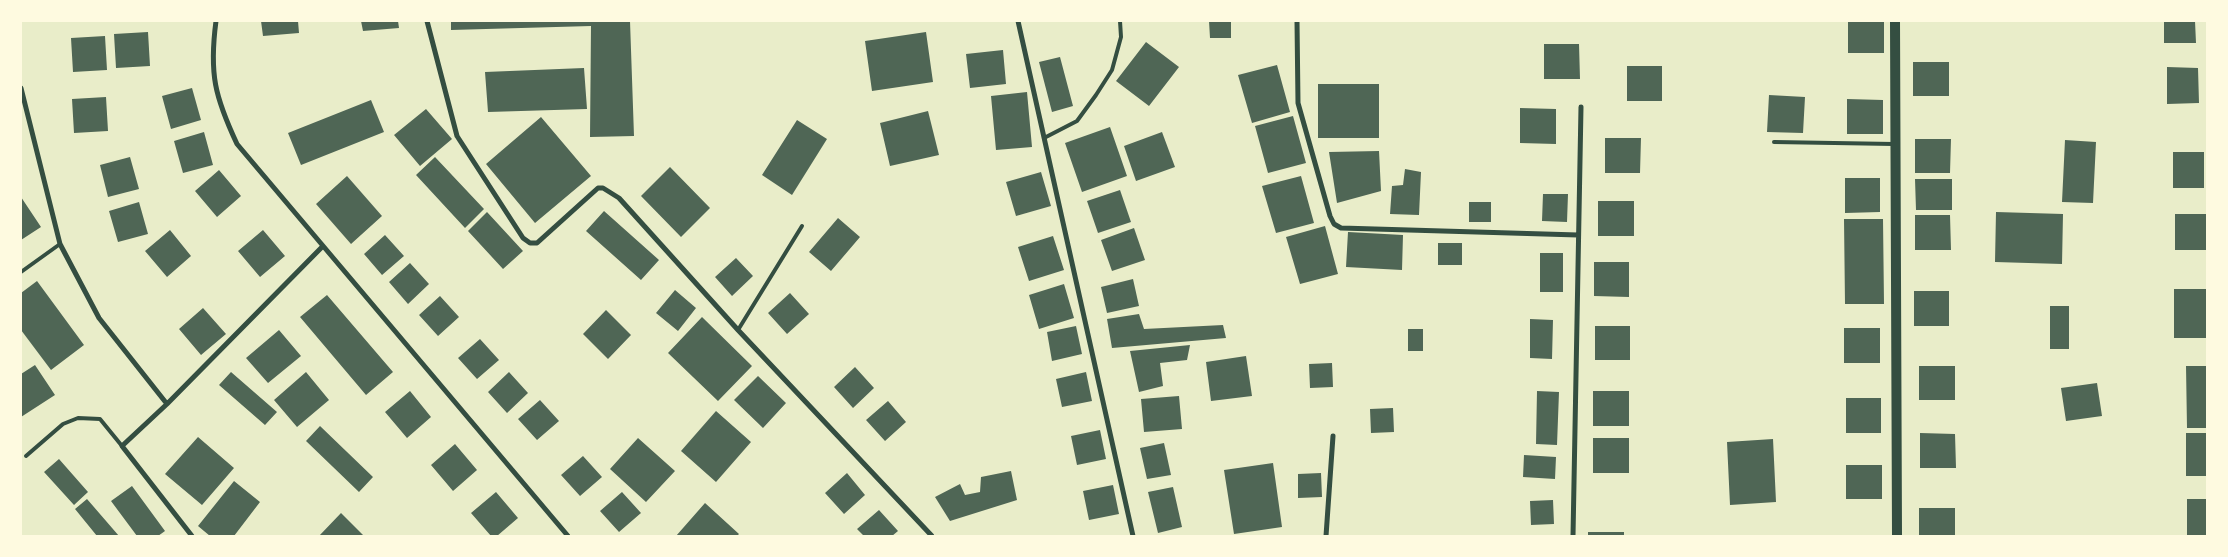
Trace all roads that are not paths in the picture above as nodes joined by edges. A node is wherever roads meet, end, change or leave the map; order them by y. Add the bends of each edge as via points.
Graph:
1 (216, 21) edge
2 (427, 21) edge
3 (1018, 21) edge
4 (1120, 21) edge
5 (1297, 21) edge
6 (1895, 21) edge
7 (21, 88) edge
8 (1581, 107) dead end
9 (1046, 137) junction
10 (1774, 142) dead end
11 (1895, 144) junction
12 (802, 226) dead end
13 (1578, 235) junction
14 (60, 244) junction
15 (323, 246) junction
16 (21, 272) edge
17 (738, 330) junction
18 (167, 404) junction
19 (1333, 436) dead end
20 (122, 446) junction
21 (26, 456) dead end
22 (192, 536) edge
23 (568, 536) edge
24 (932, 536) edge
25 (1133, 536) edge
26 (1326, 536) edge
27 (1573, 536) edge
28 (1897, 536) edge

1 - 15 street via 212,70 220,108 237,144
2 - 17 street via 457,136 523,238 537,243 598,188 603,188 618,198
3 - 9 street
4 - 9 lane via 1121,37 1112,70 1077,121
5 - 13 street via 1298,103 1334,224 1341,228
6 - 11 main road
7 - 14 street
8 - 13 street
9 - 25 street
10 - 11 lane
11 - 28 main road
12 - 17 lane
13 - 27 street
14 - 16 lane
14 - 18 street via 99,318
15 - 18 street
15 - 23 street
17 - 24 street
18 - 20 street
19 - 26 street
20 - 21 lane via 100,419 78,418 63,424
20 - 22 street

